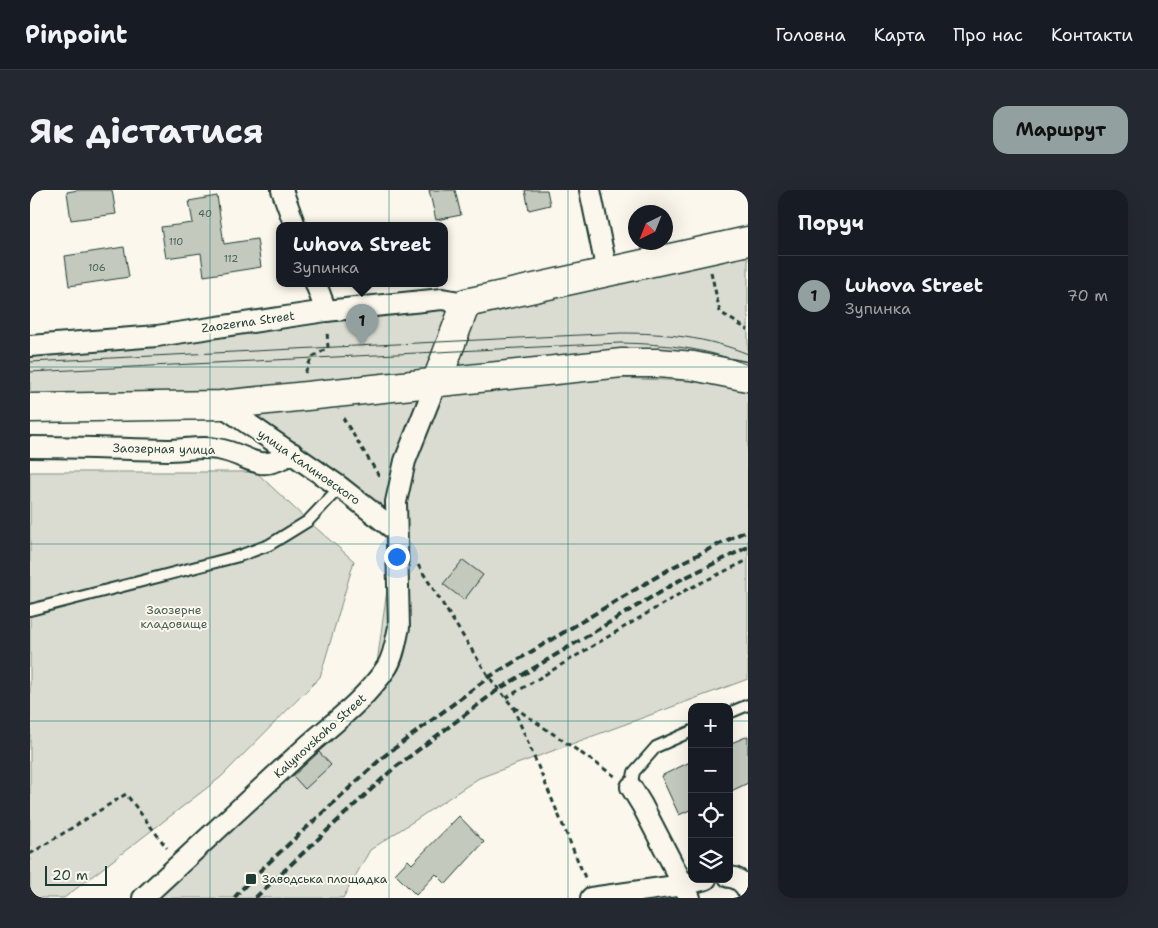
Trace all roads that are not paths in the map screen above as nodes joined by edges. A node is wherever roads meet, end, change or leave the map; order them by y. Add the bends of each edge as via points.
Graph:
1 (282, 190) edge
2 (590, 190) edge
3 (294, 222) edge
4 (748, 240) edge
5 (606, 272) junction
6 (317, 287) edge
7 (466, 302) junction
8 (326, 310) junction
9 (30, 346) edge
10 (747, 378) edge
11 (436, 382) junction
12 (220, 405) junction
13 (30, 408) edge
14 (30, 447) edge
15 (292, 454) junction
16 (340, 487) junction
17 (396, 531) junction
18 (30, 610) edge
19 (748, 705) edge
20 (733, 712) edge
21 (688, 733) edge
22 (630, 787) joint
23 (733, 877) edge
24 (699, 883) edge
25 (686, 891) edge
26 (748, 891) edge
27 (143, 898) edge
28 (592, 898) edge

1 - 3 street
2 - 5 street
4 - 5 main road, Zaozerna Street
5 - 7 main road, Zaozerna Street
6 - 8 street
7 - 8 street, Zaozerna Street via 442,299
7 - 11 main road
8 - 9 street, Zaozerna Street via 157,336
10 - 11 main road via 693,366 622,363
11 - 12 main road
11 - 17 street, Kalynovskoho Street via 405,461 396,502
12 - 13 main road
12 - 15 street, улица Калиновского
14 - 15 street, Заозерная улица via 213,448 266,464 279,462
15 - 16 street, улица Калиновского
16 - 17 street, улица Калиновского
16 - 18 lane via 308,521 269,545 240,556
17 - 27 street, Kalynovskoho Street via 399,627 388,665 351,710 305,748
19 - 20 lane
21 - 22 lane via 656,747 634,772
22 - 25 street
23 - 26 street
24 - 25 street
25 - 28 street

